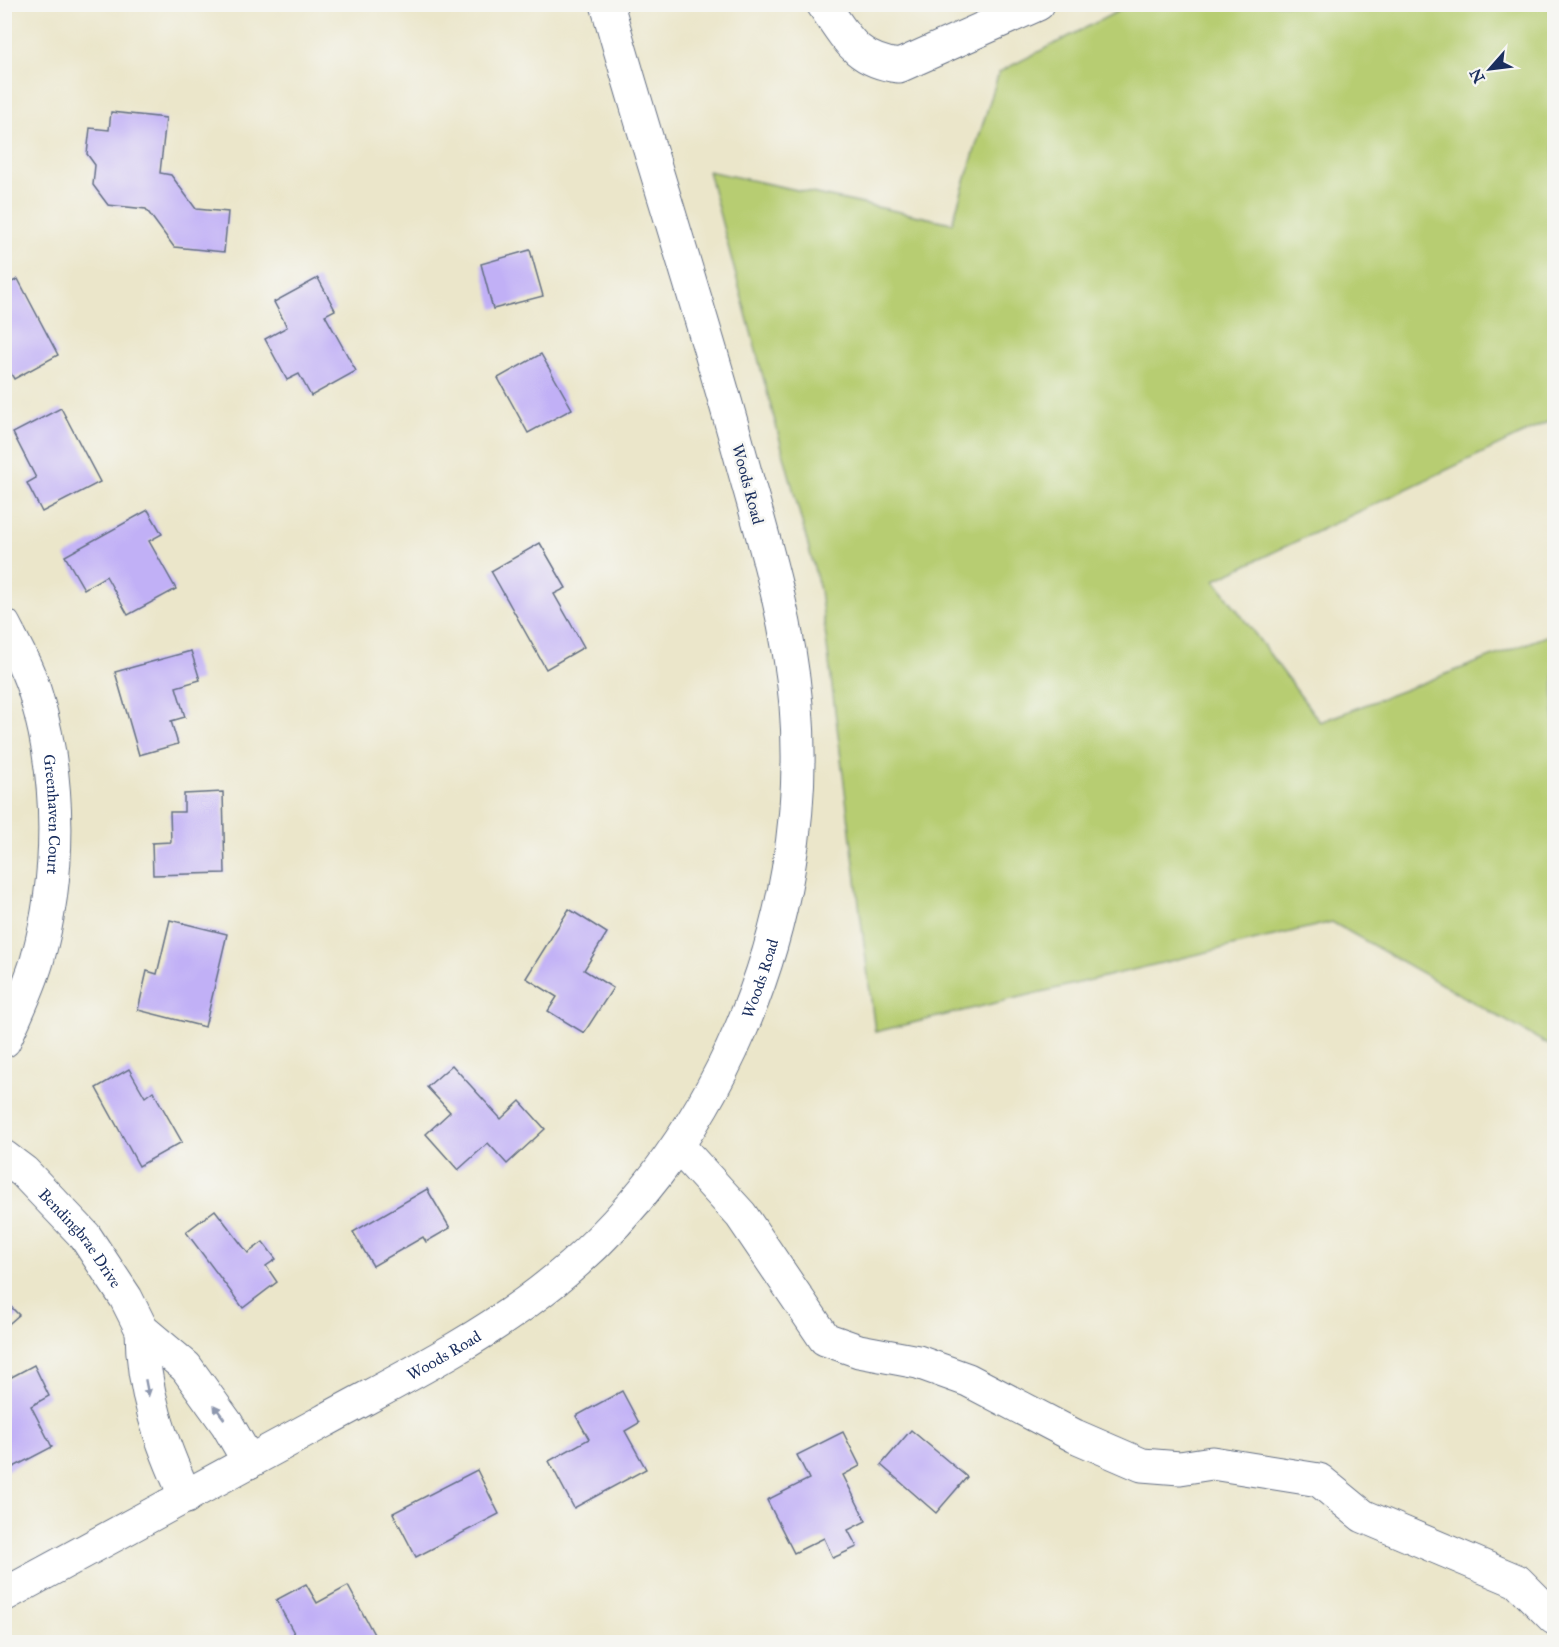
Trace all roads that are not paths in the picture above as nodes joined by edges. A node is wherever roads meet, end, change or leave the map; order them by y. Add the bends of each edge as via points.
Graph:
1 (607, 4) edge
2 (823, 4) edge
3 (1038, 4) edge
4 (4, 625) edge
5 (4, 1041) edge
6 (678, 1146) junction
7 (4, 1158) edge
8 (142, 1330) junction
9 (249, 1462) junction
10 (186, 1497) junction
11 (4, 1595) edge
12 (1554, 1618) edge

1 - 6 street, Woods Road via 724,394 783,611 796,711 794,815 781,909 736,1044
2 - 3 street via 854,48 877,64 899,66
4 - 5 street, Greenhaven Court via 36,694 48,741 54,798 54,857 36,961
6 - 9 street, Woods Road via 597,1243 543,1291 451,1351
6 - 12 street via 741,1215 825,1339 859,1351 918,1362 968,1380 1075,1436 1142,1465 1180,1468 1212,1463 1318,1480 1363,1516 1517,1581
7 - 8 street, Bendingbrae Drive via 24,1172 85,1236
9 -> 8 street, Bendingbrae Drive via 186,1367
8 -> 10 street, Bendingbrae Drive via 142,1364 149,1402
9 - 10 street, Woods Road
10 - 11 street, Woods Road

